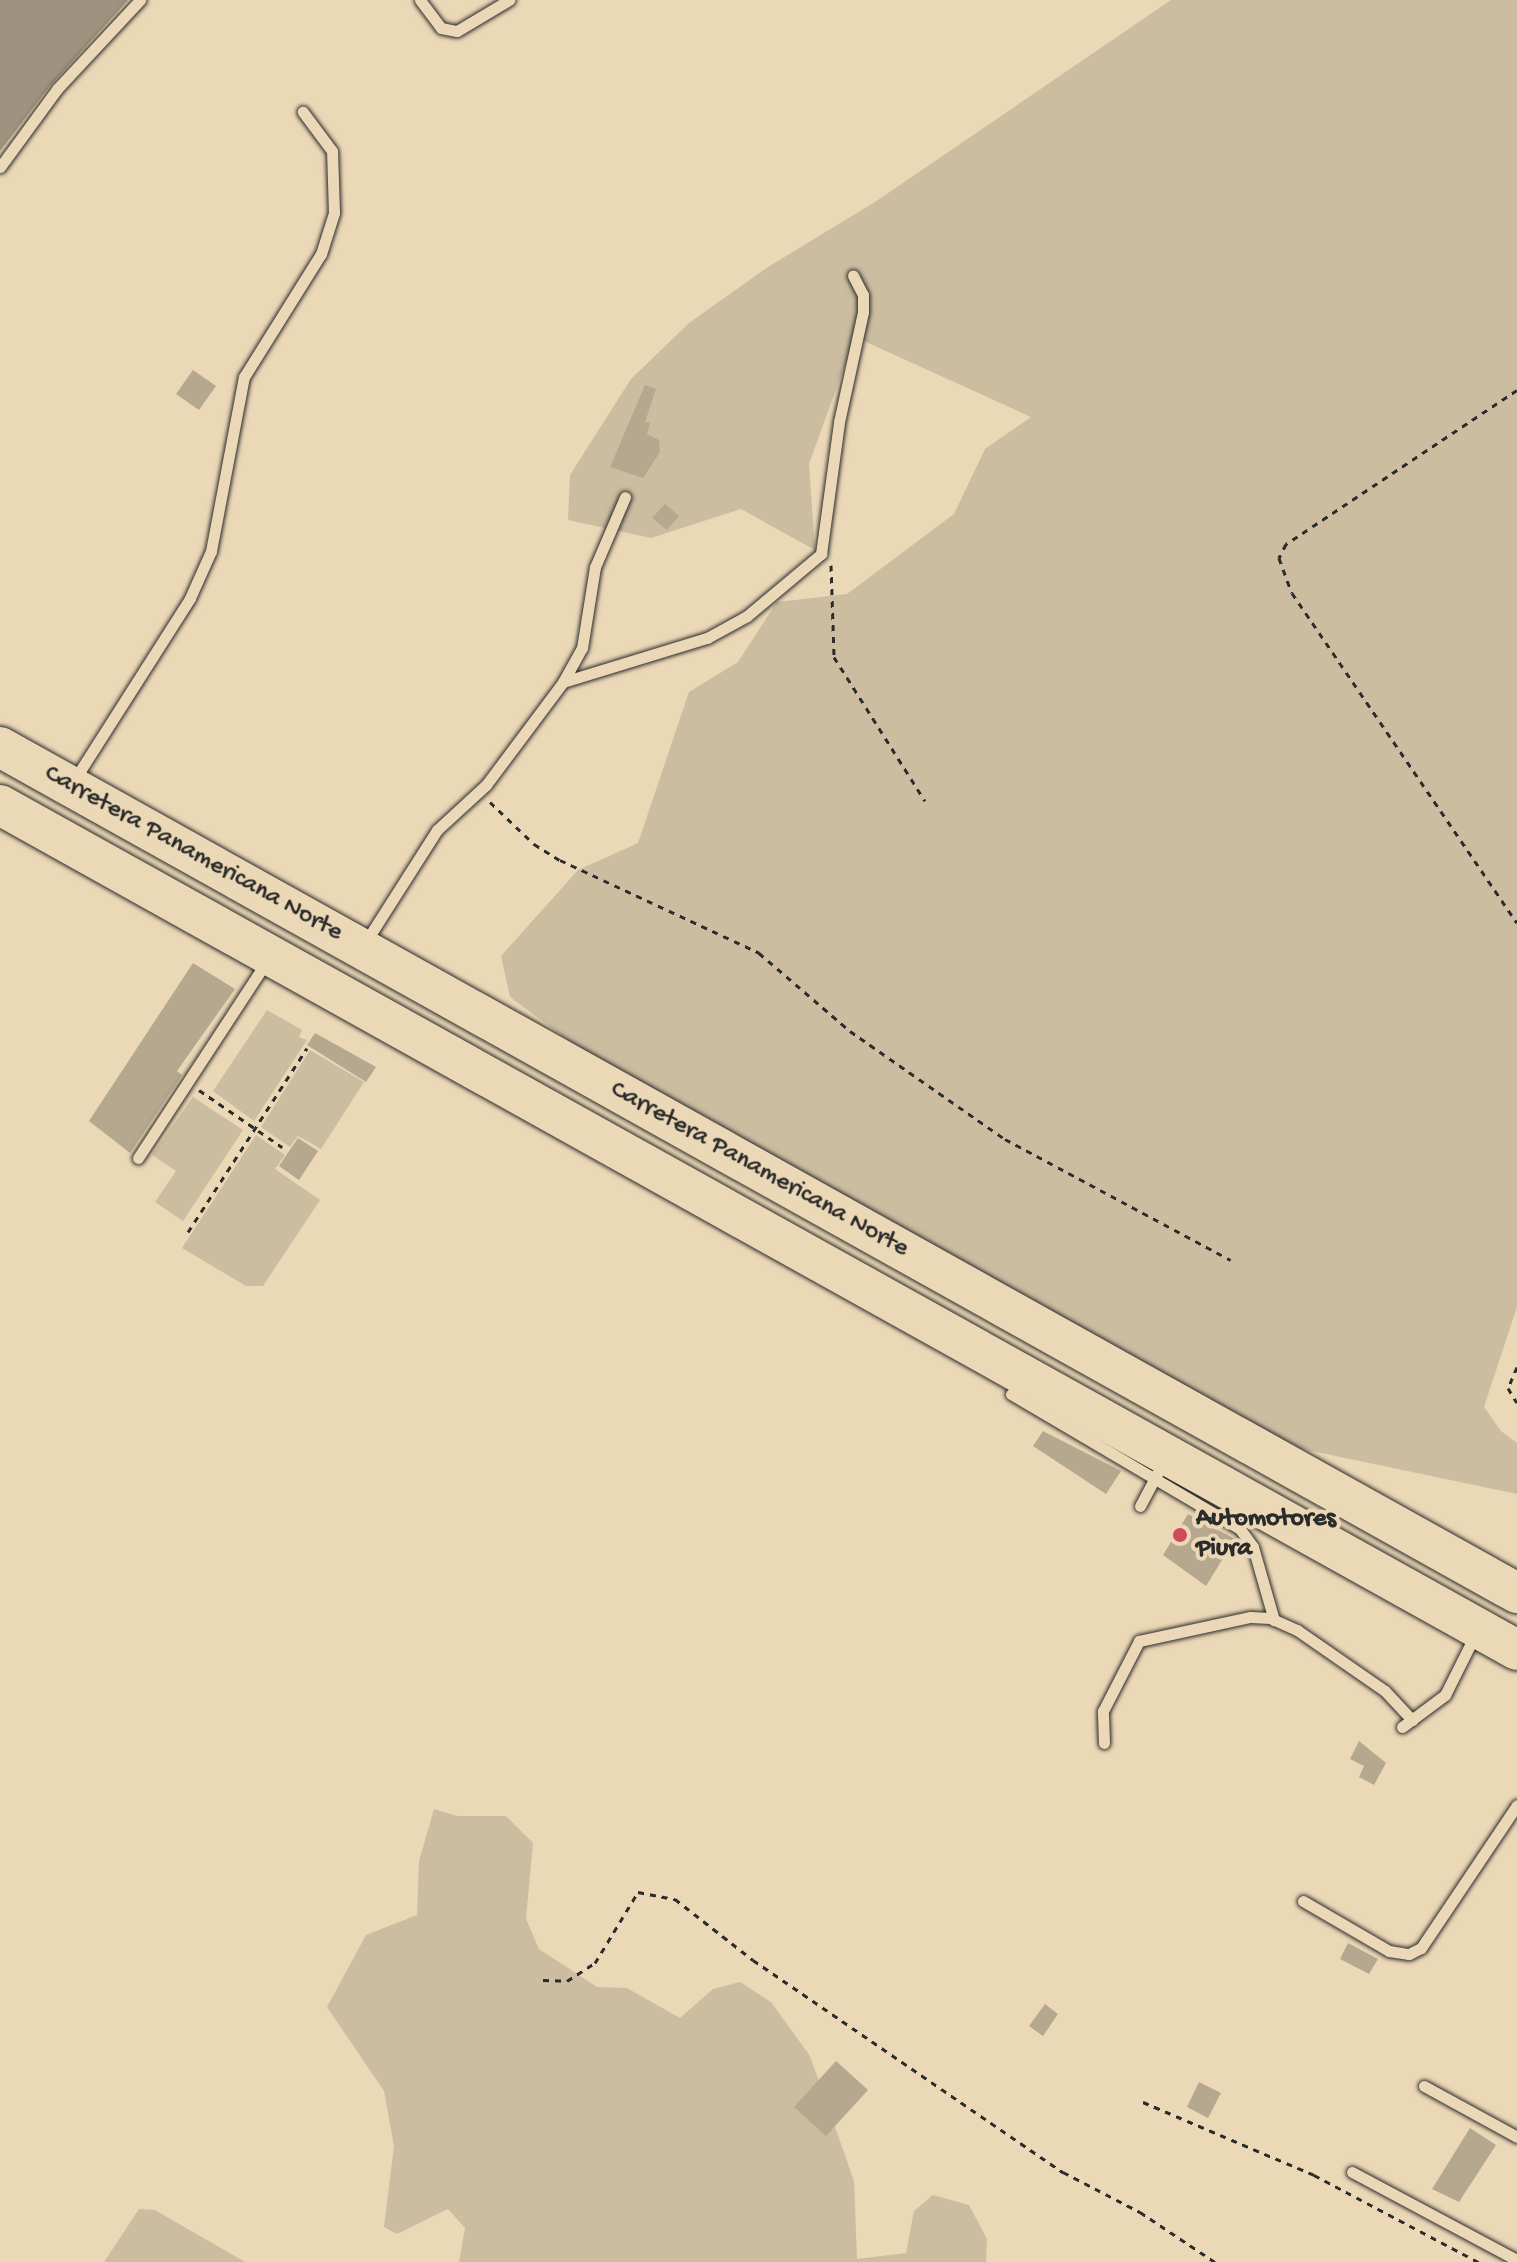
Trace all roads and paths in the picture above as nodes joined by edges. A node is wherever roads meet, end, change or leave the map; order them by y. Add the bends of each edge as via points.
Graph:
1 (140, 0) edge
2 (420, 0) edge
3 (509, 0) edge
4 (303, 112) dead end
5 (0, 167) edge
6 (853, 275) dead end
7 (1517, 390) edge
8 (625, 497) dead end
9 (821, 554) junction
10 (563, 682) junction
11 (0, 747) edge
12 (71, 786) junction
13 (480, 790) junction
14 (925, 801) dead end
15 (0, 805) edge
16 (1517, 923) edge
17 (362, 948) junction
18 (269, 958) junction
19 (307, 1048) dead end
20 (189, 1083) junction
21 (256, 1129) junction
22 (282, 1147) dead end
23 (138, 1158) dead end
24 (188, 1232) dead end
25 (1231, 1260) dead end
26 (1517, 1367) edge
27 (1011, 1394) dead end
28 (1517, 1403) edge
29 (1161, 1467) junction
30 (1140, 1506) dead end
31 (1517, 1593) edge
32 (1274, 1620) junction
33 (1477, 1628) junction
34 (1517, 1650) edge
35 (1104, 1743) dead end
36 (1517, 1805) edge
37 (1303, 1901) dead end
38 (543, 1980) dead end
39 (1424, 2086) dead end
40 (1143, 2102) dead end
41 (1517, 2137) edge
42 (1352, 2172) dead end
43 (1517, 2260) edge
44 (1215, 2262) edge
45 (1478, 2262) edge

1 - 5 lane via 57,89
2 - 3 lane via 441,28 457,31
4 - 12 lane via 332,151 334,166 334,213 321,254 244,377 221,511 201,575
6 - 9 lane via 863,295 863,312 839,422
7 - 16 path via 1286,544 1279,558 1292,593
8 - 10 lane via 595,567 582,648
9 - 10 lane via 747,616 707,638 653,659
9 - 14 path via 834,572 834,657
10 - 13 lane
11 - 12 highway, Carretera Panamericana Norte
12 - 17 highway, Carretera Panamericana Norte
13 - 17 lane via 437,830
13 - 25 path via 534,844 560,860 759,953 850,1031 1005,1139
15 - 18 highway, Carretera Panamericana Norte
17 - 31 highway, Carretera Panamericana Norte
18 - 20 lane
18 - 29 highway, Carretera Panamericana Norte
19 - 21 path
20 - 21 path
20 - 23 lane
21 - 22 path
21 - 24 path
26 - 28 path via 1508,1388
27 - 29 lane
29 - 30 lane
29 - 32 lane via 1240,1529 1257,1559
29 - 33 highway, Carretera Panamericana Norte
32 - 33 lane via 1365,1675 1407,1723 1452,1686
32 - 35 lane via 1250,1617 1139,1641 1103,1711
33 - 34 highway, Carretera Panamericana Norte
36 - 37 lane via 1421,1948 1409,1954 1389,1951
38 - 44 path via 567,1981 595,1963 638,1892 675,1899 753,1960 1063,2172 1140,2212
39 - 41 lane
40 - 45 path via 1314,2175
42 - 43 lane

